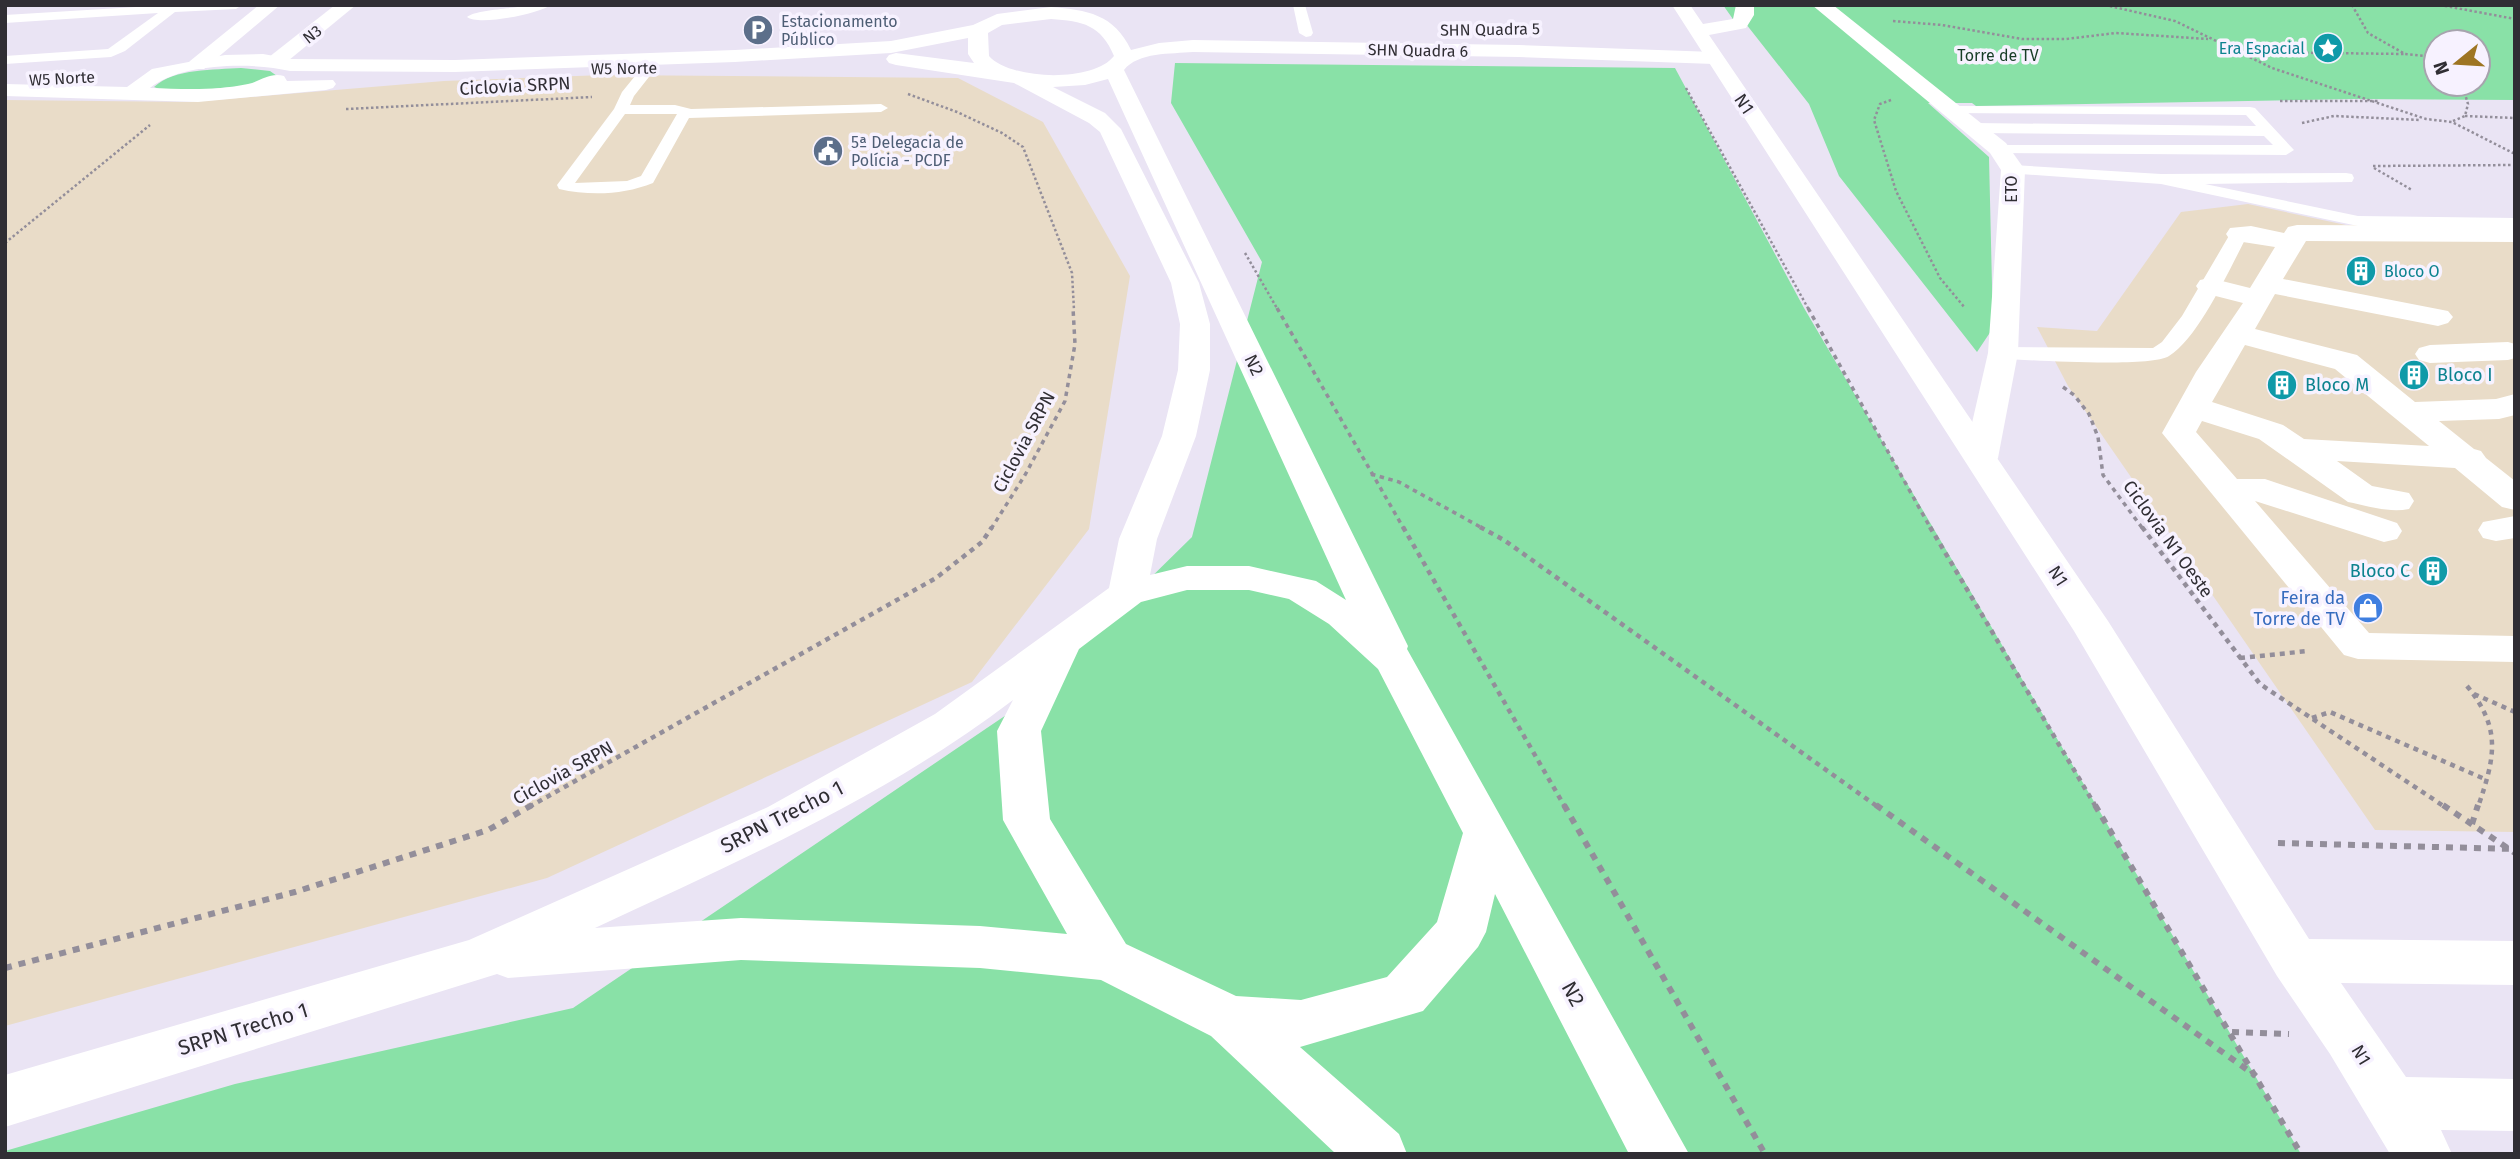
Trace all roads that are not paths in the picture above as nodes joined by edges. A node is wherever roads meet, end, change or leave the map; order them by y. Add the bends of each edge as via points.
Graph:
1 (236, 5) edge
2 (271, 5) edge
3 (347, 5) edge
4 (545, 5) edge
5 (1021, 5) edge
6 (1299, 5) edge
7 (1681, 5) edge
8 (1745, 5) edge
9 (1821, 5) edge
10 (206, 6) edge
11 (173, 9) junction
12 (1080, 10) edge
13 (472, 17) dead end
14 (5, 19) edge
15 (988, 25) junction
16 (1420, 30) dead end
17 (1673, 31) dead end
18 (1306, 33) junction
19 (1114, 34) junction
20 (1532, 35) dead end
21 (1706, 44) junction
22 (1519, 51) junction
23 (5, 60) edge
24 (283, 63) junction
25 (1119, 63) junction
26 (197, 65) junction
27 (649, 68) junction
28 (995, 72) junction
29 (160, 73) junction
30 (1022, 79) junction
31 (5, 80) edge
32 (5, 90) edge
33 (253, 90) junction
34 (139, 95) junction
35 (624, 103) junction
36 (1943, 103) junction
37 (881, 108) dead end
38 (684, 114) junction
39 (2265, 127) junction
40 (1974, 128) junction
41 (1998, 148) junction
42 (2013, 170) junction
43 (2161, 178) junction
44 (2346, 178) dead end
45 (2515, 223) edge
46 (2239, 234) joint
47 (2515, 234) edge
48 (2292, 243) junction
49 (2210, 286) junction
50 (2261, 294) junction
51 (2297, 310) dead end
52 (2438, 317) dead end
53 (2236, 332) junction
54 (2508, 351) dead end
55 (2003, 353) junction
56 (2430, 354) dead end
57 (2506, 406) edge
58 (2419, 411) junction
59 (2212, 412) junction
60 (2302, 445) junction
61 (1981, 458) junction
62 (2475, 459) junction
63 (2228, 490) junction
64 (2265, 490) junction
65 (2515, 499) edge
66 (1127, 593) junction
67 (1062, 641) junction
68 (2491, 646) edge
69 (1395, 661) junction
70 (1486, 835) junction
71 (481, 958) junction
72 (1108, 959) junction
73 (2295, 961) junction
74 (2515, 963) edge
75 (1230, 1019) junction
76 (5, 1101) edge
77 (2390, 1103) junction
78 (2515, 1105) edge
79 (1378, 1154) edge
80 (1660, 1154) edge
81 (2423, 1154) edge

1 - 10 lane
2 - 26 main road
3 - 24 main road, N3
4 - 13 lane
5 - 15 main road
6 - 18 lane
7 - 21 main road, N1
8 - 21 main road via 1739,24
9 - 36 main road, ETO
10 - 11 lane
11 - 14 lane
11 - 23 lane via 111,53
12 - 15 main road, W5 Norte
12 - 19 main road
15 - 24 main road, W5 Norte via 891,47 735,57 454,66
15 - 28 main road via 977,49 980,60
16 - 18 main road, SHN Quadra 5
17 - 21 main road
18 - 19 main road, SHN Quadra 5
19 - 25 main road, N2
20 - 22 main road via 1537,41
21 - 22 main road, SHN Quadra 6 via 1624,55
21 - 61 main road, N1
22 - 25 main road, SHN Quadra 6 via 1193,46
24 - 26 main road, W5 Norte
24 - 33 main road, N3 via 282,78
25 - 30 main road, SHN Quadra 6 via 1066,79
25 - 69 main road, N2
26 - 29 main road, W5 Norte
27 - 28 main road, W5 Norte via 840,58 918,61
27 - 33 main road, W5 Norte via 458,74
27 - 35 lane
28 - 30 main road, W5 Norte
29 - 31 main road, W5 Norte
29 - 34 main road via 136,89
30 - 66 main road via 1088,112 1110,130 1185,283 1195,324 1195,370 1180,436 1138,539
32 - 34 main road, W5 Norte
33 - 34 main road, W5 Norte via 198,96
35 - 38 lane via 684,110
35 - 38 lane via 565,185 581,189 630,186 647,179
36 - 39 lane via 2250,111
36 - 40 main road, ETO
37 - 38 lane
39 - 40 lane
39 - 41 lane via 2286,150
40 - 41 main road, ETO
41 - 42 main road, ETO
42 - 43 lane
42 - 55 main road, ETO
43 - 44 lane
43 - 45 lane via 2358,221
46 - 48 main road
46 - 49 lane
47 - 48 main road via 2297,233
48 - 50 main road
49 - 50 main road
49 - 55 lane via 2161,353
50 - 51 main road
50 - 52 main road via 2374,304
50 - 53 main road
53 - 58 main road via 2346,362
53 - 59 main road via 2201,369
54 - 56 main road
55 - 61 main road, ETO
57 - 58 main road
58 - 62 main road
59 - 60 main road
59 - 63 main road via 2179,433
60 - 62 main road
60 - 64 main road
60 - 64 main road via 2390,516
61 - 73 main road, N1 via 2094,631
62 - 65 main road
63 - 64 main road
63 - 68 main road via 2358,646
66 - 67 main road, SRPN Trecho 1
66 - 69 main road via 1187,578 1250,578 1302,590 1343,615
67 - 71 main road, SRPN Trecho 1 via 950,725 785,819
67 - 72 main road via 1019,731 1027,820
69 - 70 main road, N2
70 - 75 main road via 1460,932 1405,995 1301,1024
70 - 80 main road, N2
71 - 72 main road, SRPN Trecho 1 via 741,939 980,947
71 - 76 main road, SRPN Trecho 1
72 - 75 main road
73 - 74 main road
73 - 77 main road, N1
75 - 79 main road
77 - 78 main road
77 - 81 main road, N1

